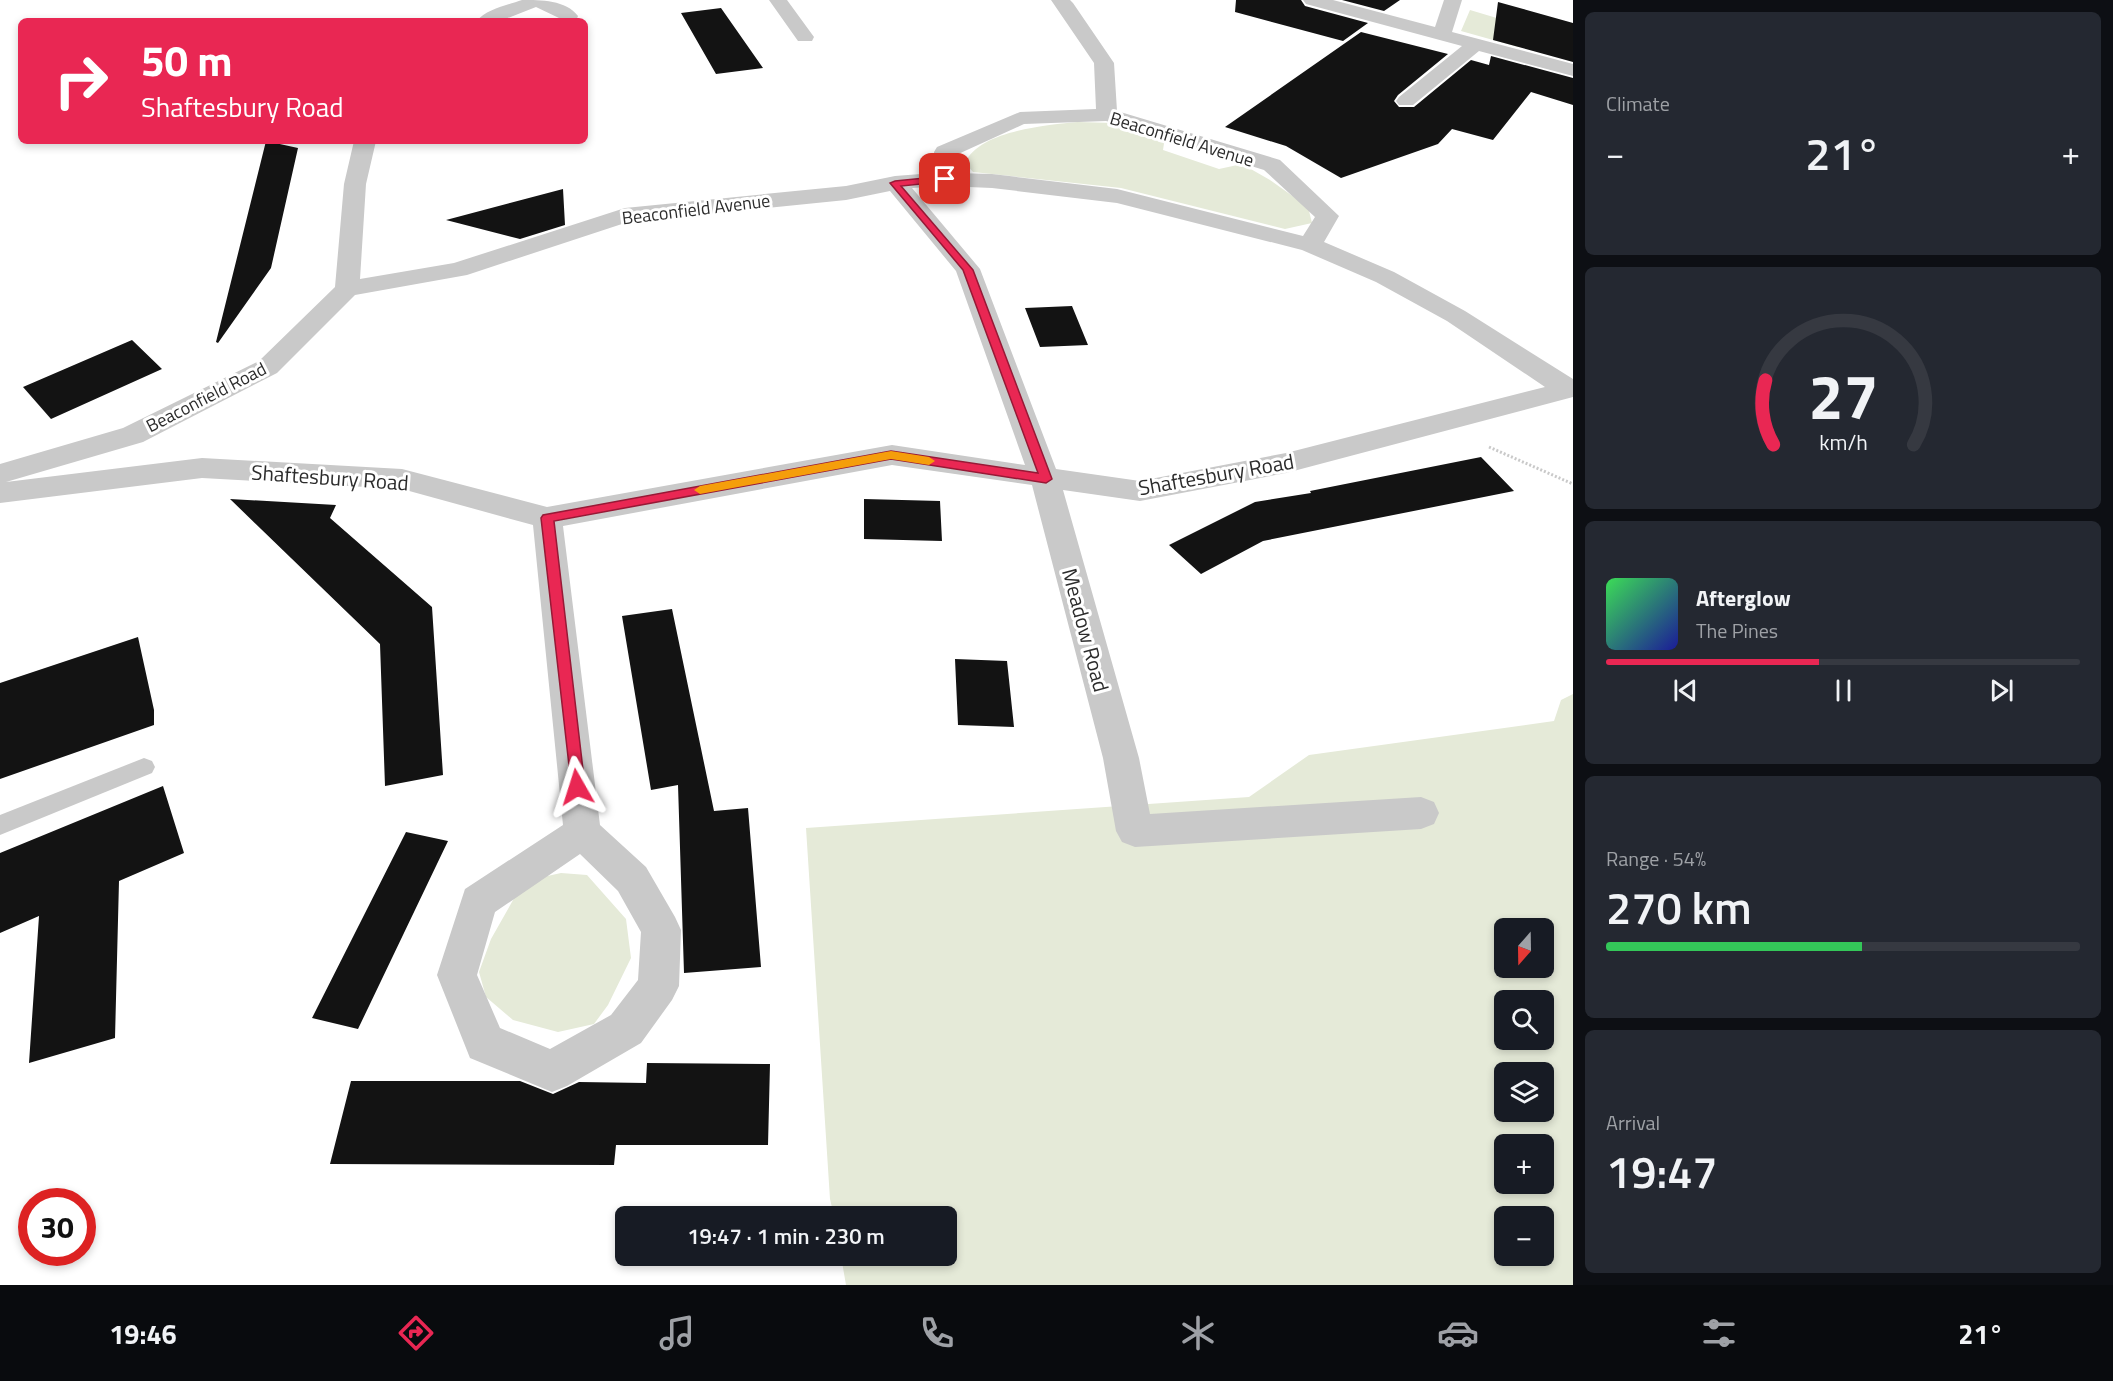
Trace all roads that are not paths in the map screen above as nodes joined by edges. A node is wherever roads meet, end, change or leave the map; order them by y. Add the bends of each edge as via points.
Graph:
1 (539, 0) edge
2 (778, 0) edge
3 (1060, 0) edge
4 (1312, 0) edge
5 (1453, 0) edge
6 (492, 18) edge
7 (568, 18) edge
8 (1442, 33) junction
9 (805, 36) dead end
10 (1477, 43) junction
11 (1573, 70) edge
12 (1406, 101) dead end
13 (1107, 115) junction
14 (364, 144) edge
15 (945, 179) junction
16 (895, 183) junction
17 (1310, 245) junction
18 (346, 289) junction
19 (1571, 389) edge
20 (0, 474) edge
21 (1046, 479) junction
22 (0, 493) edge
23 (547, 518) junction
24 (144, 767) dead end
25 (1421, 813) dead end
26 (0, 825) edge
27 (582, 832) junction

1 - 6 street
1 - 7 street
2 - 9 street
3 - 13 street via 1104,63
4 - 8 street
5 - 8 street
8 - 10 street
10 - 11 street
10 - 12 street
13 - 15 street, Beaconfield Avenue via 1020,118 945,152
13 - 17 street, Beaconfield Avenue via 1272,165 1327,216
14 - 18 street via 355,184
15 - 16 street, Beaconfield Avenue
15 - 17 street, Beaconfield Avenue via 1117,196
16 - 18 street, Beaconfield Avenue via 846,193 625,215 458,270
16 - 21 street, Meadow Road via 968,270
17 - 19 street, Beaconfield Avenue via 1385,277 1456,315
18 - 20 street, Beaconfield Road via 268,368 133,435
19 - 21 street, Shaftesbury Road via 1286,463 1140,491
21 - 23 street, Shaftesbury Road via 891,455
21 - 25 street, Meadow Road via 1121,758 1136,831
22 - 23 street, Shaftesbury Road via 202,468 402,479
23 - 27 street
24 - 26 lane
27 - 27 street via 479,901 457,975 485,1043 552,1071 626,1029 658,986 661,930 632,879

